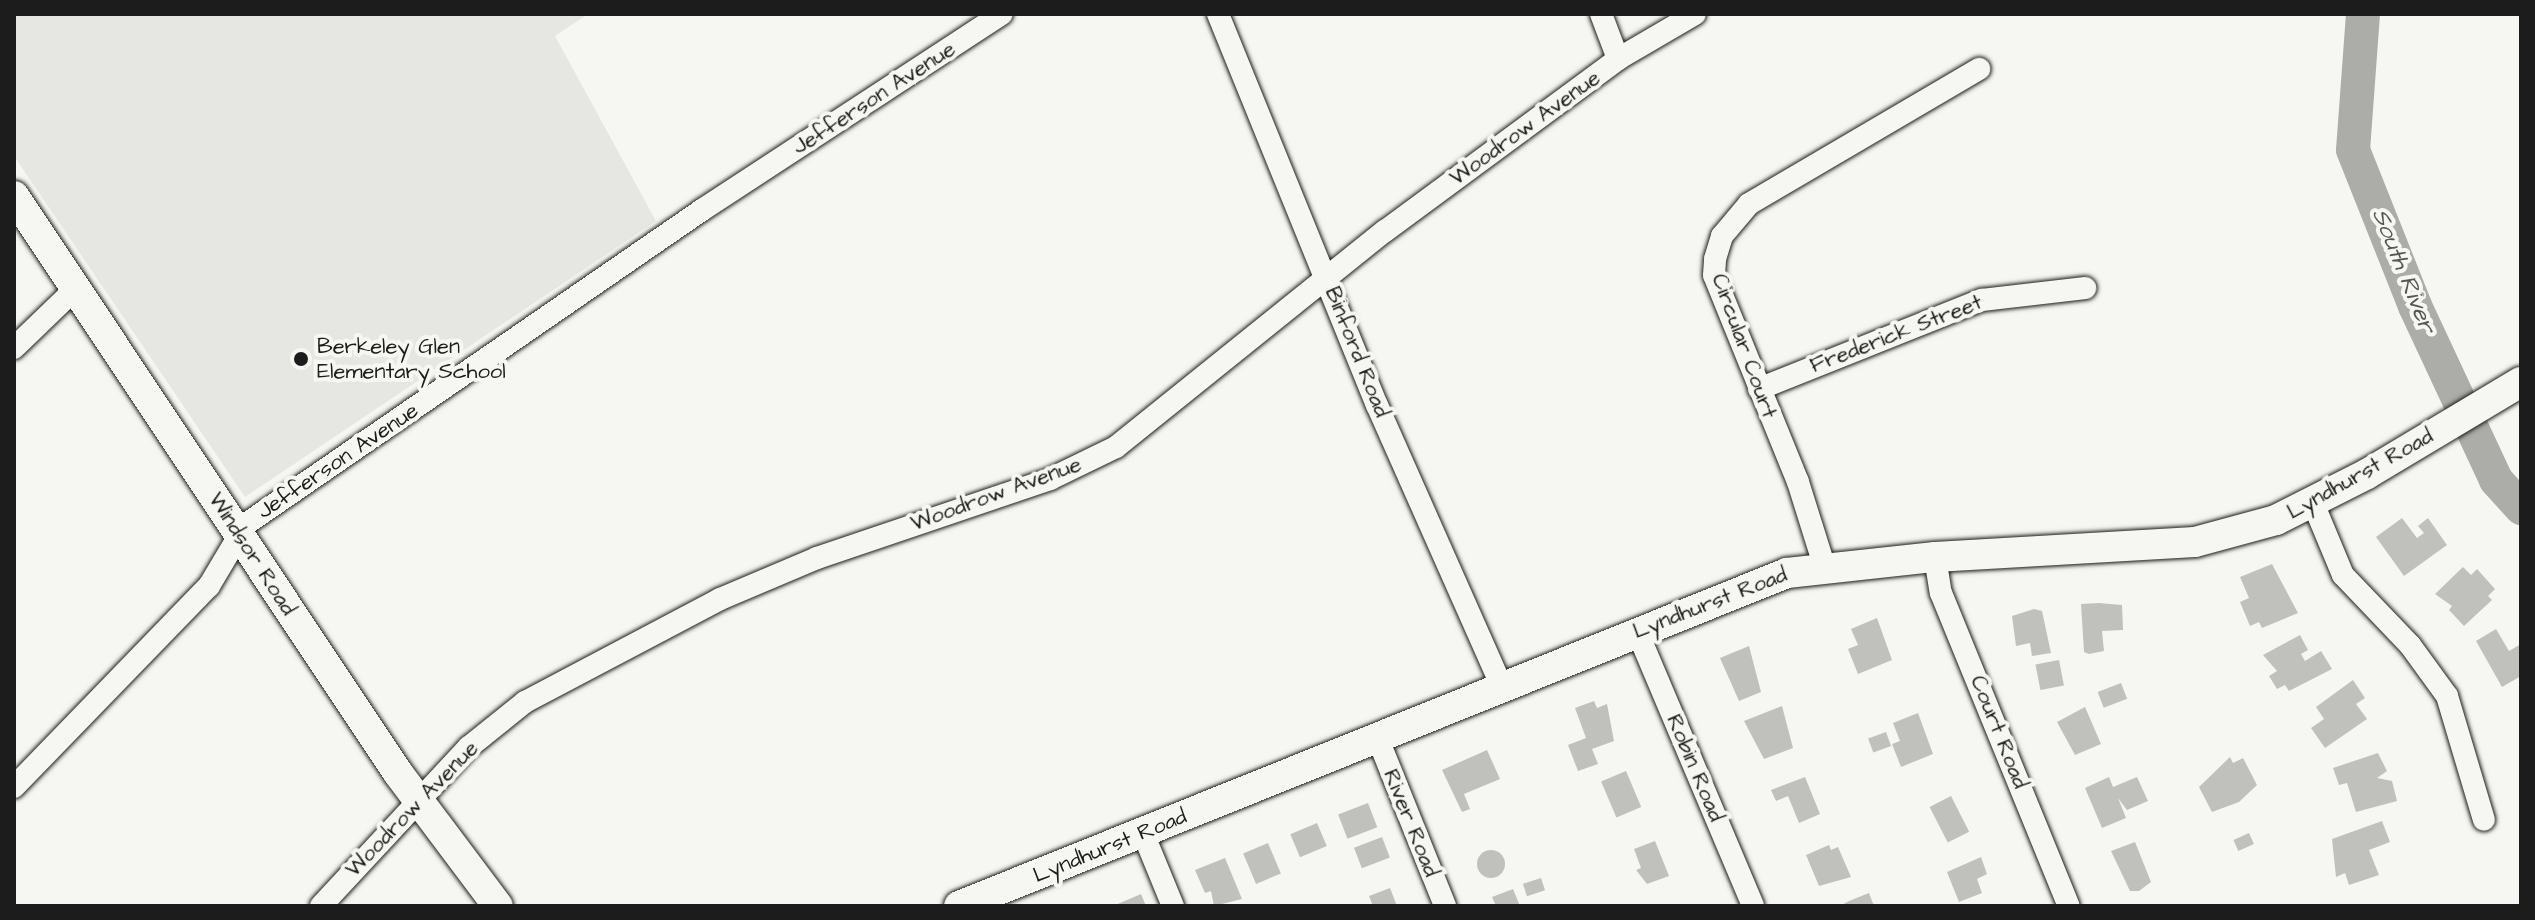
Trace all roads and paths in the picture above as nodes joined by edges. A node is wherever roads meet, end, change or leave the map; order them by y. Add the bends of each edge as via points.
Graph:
1 (1001, 14) edge
2 (1218, 14) edge
3 (1601, 14) edge
4 (1695, 14) edge
5 (1618, 59) junction
6 (1979, 69) dead end
7 (14, 196) edge
8 (1326, 276) junction
9 (2085, 288) dead end
10 (75, 289) junction
11 (14, 348) edge
12 (2521, 382) edge
13 (1759, 389) junction
14 (2313, 503) junction
15 (238, 532) junction
16 (1935, 557) junction
17 (1824, 565) junction
18 (1637, 631) junction
19 (1502, 687) junction
20 (1378, 739) junction
21 (14, 787) edge
22 (421, 803) junction
23 (2484, 820) dead end
24 (1143, 833) junction
25 (321, 906) edge
26 (498, 906) edge
27 (959, 906) edge
28 (1173, 906) edge
29 (1445, 906) edge
30 (1753, 906) edge
31 (2069, 906) edge

1 - 15 street, Jefferson Avenue via 702,210
2 - 8 street, Binford Road
3 - 5 street
4 - 5 street, Woodrow Avenue
5 - 8 street, Woodrow Avenue
6 - 13 street, Circular Court via 1762,196 1734,218 1722,236 1714,275
7 - 10 main road, Windsor Road
8 - 19 street, Binford Road
8 - 22 street, Woodrow Avenue via 1173,406 1116,447 1050,479 817,558 655,631 496,723
9 - 13 street, Frederick Street via 1982,300
10 - 11 street
10 - 15 main road, Windsor Road
12 - 14 main road, Lyndhurst Road
13 - 17 street, Circular Court via 1798,482
14 - 16 main road, Lyndhurst Road via 2236,534 2195,542
14 - 23 street via 2343,575 2410,645 2447,696
15 - 21 street, Jefferson Avenue via 209,586
15 - 22 main road, Windsor Road
16 - 17 main road, Lyndhurst Road
16 - 31 street, Court Road via 1941,593
17 - 18 main road, Lyndhurst Road via 1776,576
18 - 19 main road, Lyndhurst Road
18 - 30 street, Robin Road
19 - 20 main road, Lyndhurst Road
20 - 24 main road, Lyndhurst Road
20 - 29 street, River Road
22 - 25 street, Woodrow Avenue
22 - 26 main road, Windsor Road
24 - 27 main road, Lyndhurst Road
24 - 28 street

